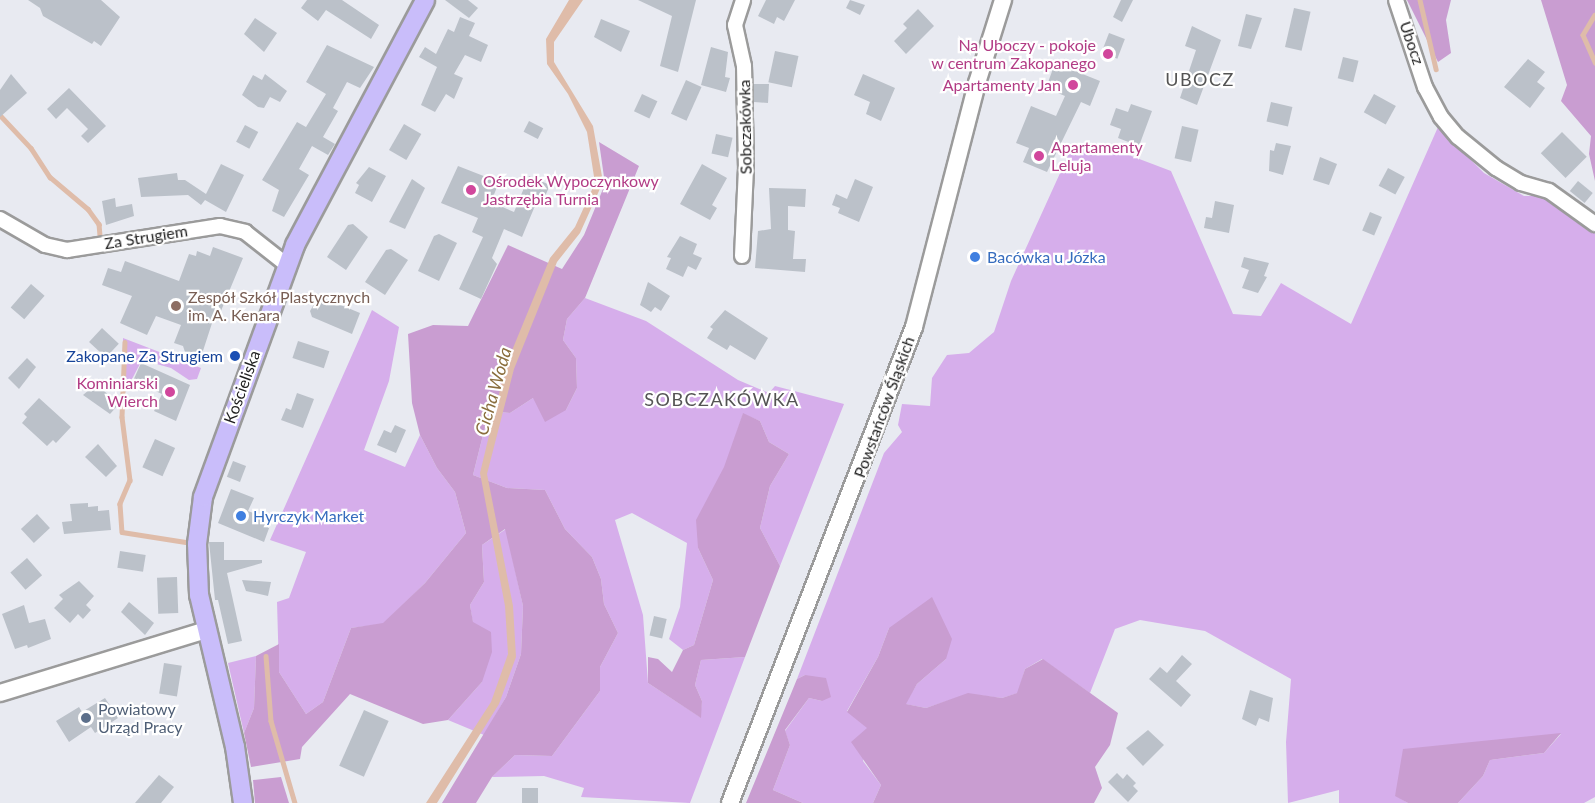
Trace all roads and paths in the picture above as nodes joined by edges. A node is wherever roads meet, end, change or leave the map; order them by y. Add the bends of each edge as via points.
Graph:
1 (425, 0) edge
2 (743, 0) edge
3 (1003, 0) edge
4 (1396, 0) edge
5 (0, 219) edge
6 (1595, 224) edge
7 (742, 256) dead end
8 (287, 266) junction
9 (206, 630) junction
10 (0, 693) edge
11 (243, 803) edge
12 (730, 803) edge

1 - 8 main road, Kościeliska
2 - 7 street, Sobczakówka via 735,25 744,66 746,169
3 - 12 street, Powstańców Śląskich via 977,83 914,327
4 - 6 street, Ubocz via 1425,87 1452,130 1496,168 1521,183 1549,191
5 - 8 street, Za Strugiem via 45,244 67,250 220,225 245,232
8 - 9 main road, Kościeliska via 203,497 196,560
9 - 10 street
9 - 11 main road, Kościeliska via 235,747

